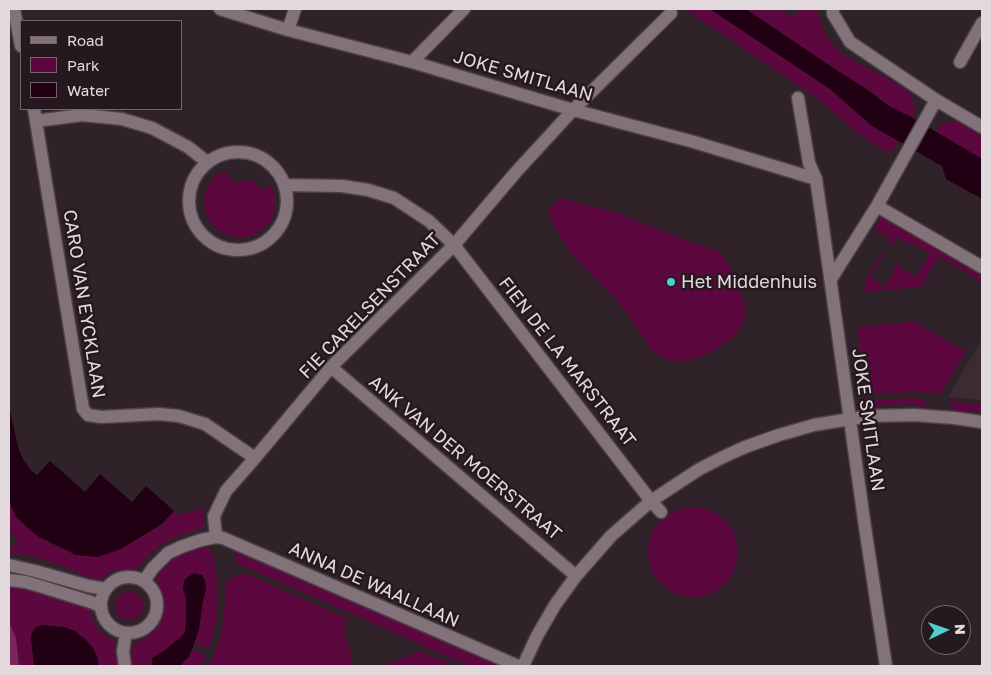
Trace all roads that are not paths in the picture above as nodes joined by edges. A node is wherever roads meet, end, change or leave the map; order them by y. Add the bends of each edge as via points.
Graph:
1 (14, 9) edge
2 (220, 9) edge
3 (295, 9) edge
4 (464, 9) edge
5 (833, 9) edge
6 (671, 13) dead end
7 (982, 23) edge
8 (288, 30) junction
9 (20, 41) edge
10 (412, 62) junction
11 (960, 62) dead end
12 (798, 98) dead end
13 (936, 100) junction
14 (574, 110) junction
15 (35, 115) edge
16 (982, 128) edge
17 (207, 162) junction
18 (816, 179) junction
19 (285, 185) junction
20 (877, 206) junction
21 (454, 245) junction
22 (982, 266) edge
23 (831, 279) junction
24 (330, 367) junction
25 (850, 419) junction
26 (982, 422) edge
27 (255, 458) junction
28 (651, 501) junction
29 (661, 512) dead end
30 (216, 537) junction
31 (9, 565) edge
32 (576, 576) junction
33 (9, 580) edge
34 (144, 581) junction
35 (106, 589) junction
36 (101, 607) junction
37 (126, 633) junction
38 (125, 666) edge
39 (518, 666) edge
40 (522, 666) edge
41 (886, 666) edge

1 - 9 street
2 - 8 street, JOKE SMITLAAN
3 - 8 street
4 - 10 street
5 - 13 street via 850,42
6 - 14 street, FIE CARELSENSTRAAT
7 - 11 street
8 - 10 street, JOKE SMITLAAN
10 - 14 street, JOKE SMITLAAN
12 - 18 street, JOKE SMITLAAN via 809,163
13 - 16 street
13 - 20 street
14 - 18 street, JOKE SMITLAAN
14 - 21 street, FIE CARELSENSTRAAT
15 - 17 street via 122,119 152,128
15 - 27 street, CARO VAN EYCKLAAN via 83,409 88,415 101,417 180,416 205,424
17 - 19 street via 220,154 248,152 273,166
17 - 19 street via 194,179 189,207 199,231 215,245 224,248 240,250 259,246 273,235 284,219
18 - 23 street, JOKE SMITLAAN
19 - 21 street, FIEN DE LA MARSTRAAT via 342,186 394,198 429,222
20 - 22 street
20 - 23 street
21 - 24 street, FIE CARELSENSTRAAT
21 - 28 street, FIEN DE LA MARSTRAAT
23 - 25 street, JOKE SMITLAAN
24 - 27 street, FIE CARELSENSTRAAT
24 - 32 street, ANK VAN DER MOERSTRAAT
25 - 26 street via 914,415
25 - 28 street via 779,434 744,447 698,470
25 - 41 street, JOKE SMITLAAN
27 - 30 street, FIE CARELSENSTRAAT via 226,491 214,516
28 - 29 street, FIEN DE LA MARSTRAAT
28 - 32 street via 612,536
30 - 34 street via 168,553
30 - 39 street, ANNA DE WAALLAAN via 239,544
31 - 35 street
32 - 40 street via 555,605
33 - 36 street via 26,582
34 - 35 street via 126,577
34 - 37 street via 155,596 155,615 142,630
35 - 36 street
36 - 37 street via 108,624
37 - 38 street

